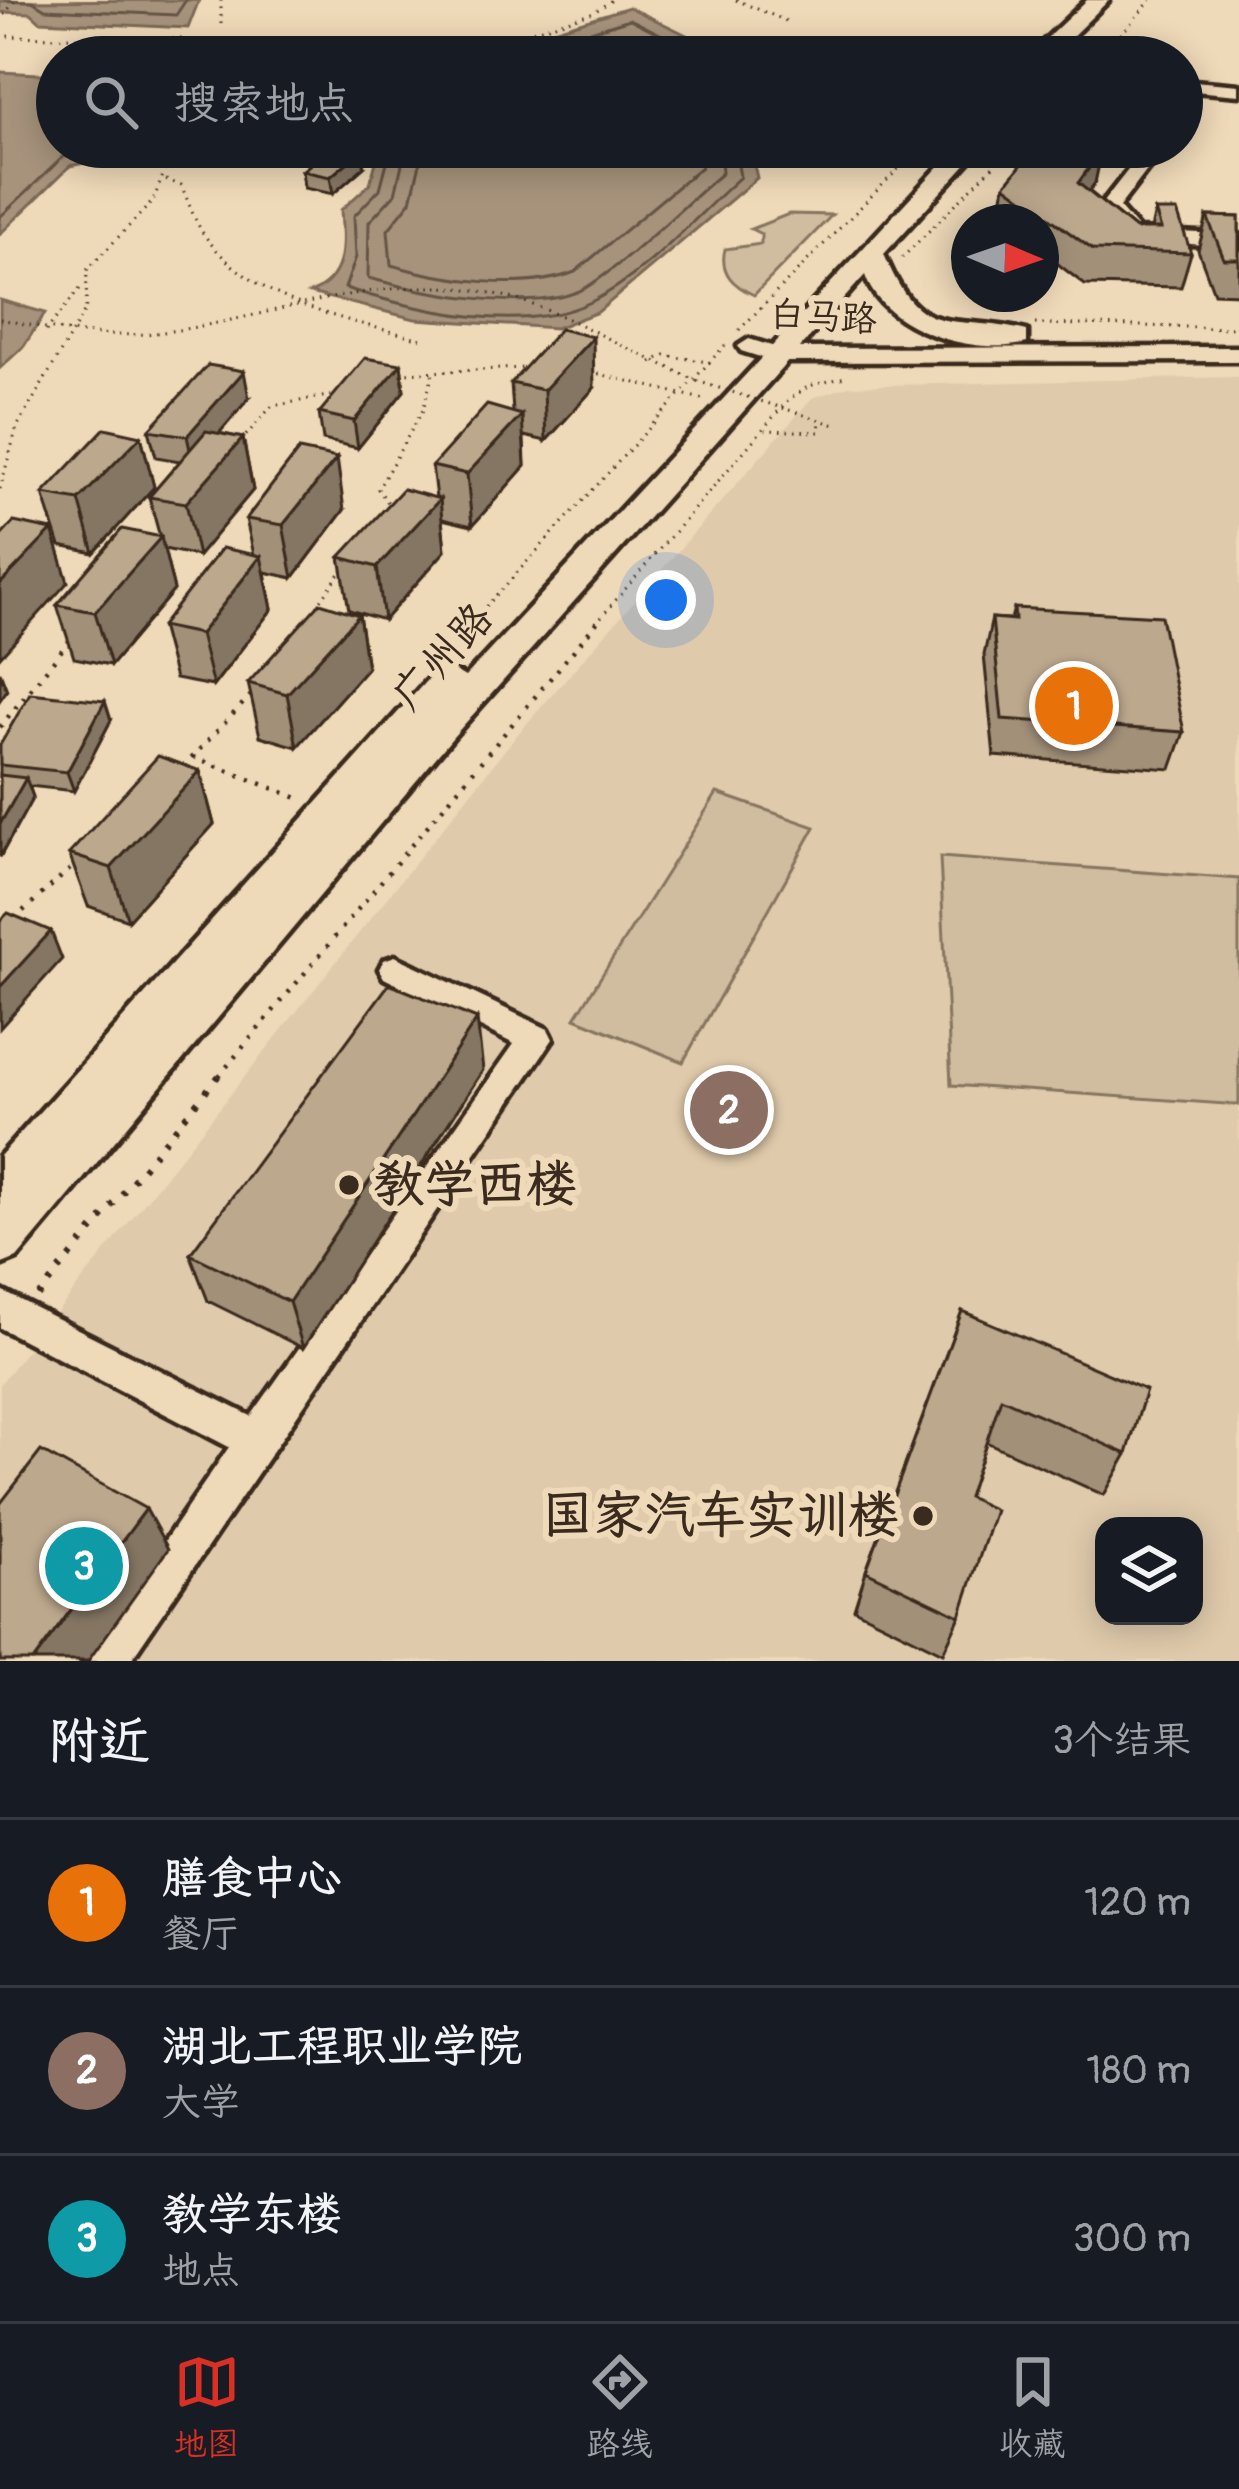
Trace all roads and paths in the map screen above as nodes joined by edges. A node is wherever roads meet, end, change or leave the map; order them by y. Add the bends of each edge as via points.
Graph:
1 (15, 0) edge
2 (221, 0) edge
3 (612, 0) edge
4 (736, 0) edge
5 (1099, 0) edge
6 (1119, 0) edge
7 (1151, 0) edge
8 (0, 21) edge
9 (791, 23) dead end
10 (220, 26) dead end
11 (0, 36) edge
12 (516, 36) edge
13 (1060, 36) edge
14 (1082, 36) edge
15 (1119, 36) edge
16 (36, 37) edge
17 (1239, 90) edge
18 (1203, 97) edge
19 (169, 168) edge
20 (899, 168) edge
21 (926, 168) edge
22 (954, 168) edge
23 (988, 168) edge
24 (1140, 168) edge
25 (166, 180) junction
26 (1239, 241) edge
27 (880, 264) junction
28 (83, 285) junction
29 (0, 319) edge
30 (1239, 328) edge
31 (1017, 330) junction
32 (46, 331) junction
33 (422, 339) dead end
34 (1239, 340) edge
35 (771, 348) junction
36 (1239, 354) edge
37 (651, 362) junction
38 (536, 368) edge
39 (580, 370) edge
40 (434, 371) junction
41 (392, 374) edge
42 (858, 374) dead end
43 (700, 385) junction
44 (339, 394) edge
45 (820, 420) junction
46 (838, 426) dead end
47 (763, 430) junction
48 (227, 454) edge
49 (2, 476) edge
50 (0, 489) edge
51 (410, 500) edge
52 (348, 563) edge
53 (308, 620) edge
54 (80, 627) edge
55 (436, 660) dead end
56 (258, 687) edge
57 (0, 727) edge
58 (193, 757) junction
59 (176, 774) edge
60 (308, 802) dead end
61 (79, 861) edge
62 (0, 931) edge
63 (394, 969) dead end
64 (0, 1189) edge
65 (0, 1243) edge
66 (9, 1313) edge
67 (257, 1440) junction
68 (104, 1661) edge

1 - 8 path
2 - 10 path
3 - 12 path
4 - 9 path
5 - 13 main road
6 - 14 main road
7 - 15 path
11 - 16 path
17 - 18 street
19 - 25 path
20 - 43 path via 767,299
21 - 35 main road, 广州路
22 - 27 main road, 广州路
23 - 27 path
24 - 26 street via 1109,207 1132,236
25 - 28 path
25 - 33 path via 181,185 202,234 222,256 263,284 312,308
27 - 31 main road via 882,294 893,309 927,324
27 - 35 main road, 广州路
28 - 32 path
28 - 49 path via 86,309 17,427
29 - 32 path, bridge
30 - 31 path
31 - 34 street, 白马路
31 - 35 street, 白马路
32 - 37 path, bridge via 166,332 408,286 540,305
35 - 36 street, 白马路
35 - 43 main road, 广州路
35 - 65 main road, 广州路
37 - 43 path via 665,355
37 - 45 path, bridge
38 - 40 path
39 - 43 path
40 - 41 path
40 - 51 path via 426,412 384,466 377,489 392,508
42 - 47 path via 809,386
43 - 55 path
43 - 64 main road, 广州路
44 - 48 path via 272,406
45 - 46 path
45 - 47 path via 819,432
47 - 66 path
49 - 50 path
52 - 53 path
54 - 57 path
56 - 58 path
58 - 59 path
58 - 60 path
61 - 62 path
63 - 67 street via 536,1039
66 - 67 street
67 - 68 street

